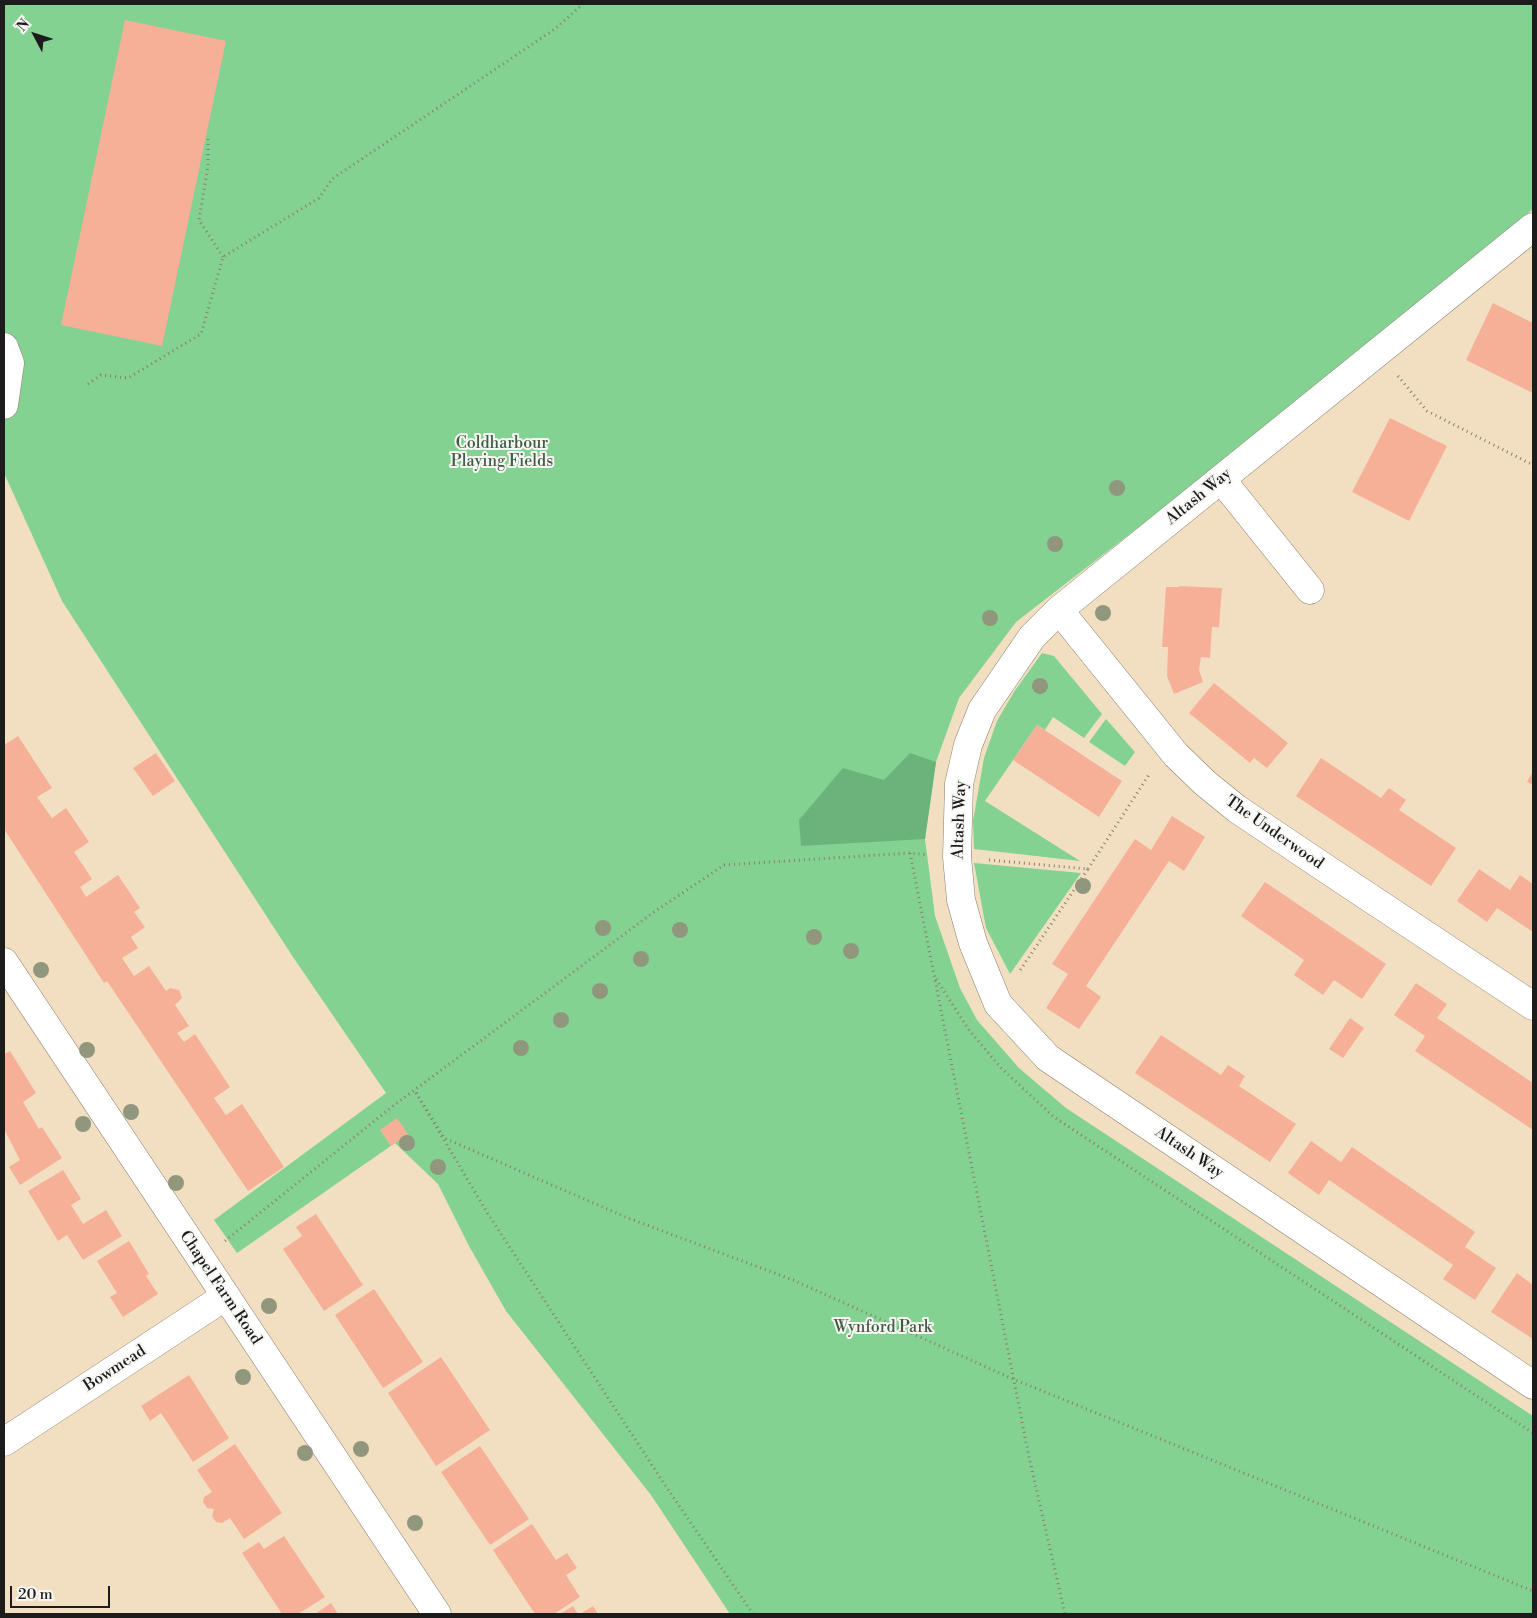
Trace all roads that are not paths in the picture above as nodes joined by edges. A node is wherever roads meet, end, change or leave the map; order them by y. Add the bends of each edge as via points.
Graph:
1 (1533, 227) edge
2 (4, 347) edge
3 (4, 405) edge
4 (1221, 479) junction
5 (1310, 590) dead end
6 (1059, 610) junction
7 (4, 962) edge
8 (1533, 1006) edge
9 (226, 1296) junction
10 (1533, 1385) edge
11 (4, 1442) edge
12 (437, 1614) edge

1 - 4 street, Altash Way
2 - 3 street via 10,363
4 - 5 street
4 - 6 street, Altash Way
6 - 8 street, The Underwood via 1168,744 1204,783 1237,809
6 - 10 street, Altash Way via 1032,637 982,710 968,745 959,784 957,857 961,900 973,944 998,1004 1048,1058
7 - 9 street, Chapel Farm Road
9 - 11 street, Bowmead
9 - 12 street, Chapel Farm Road

